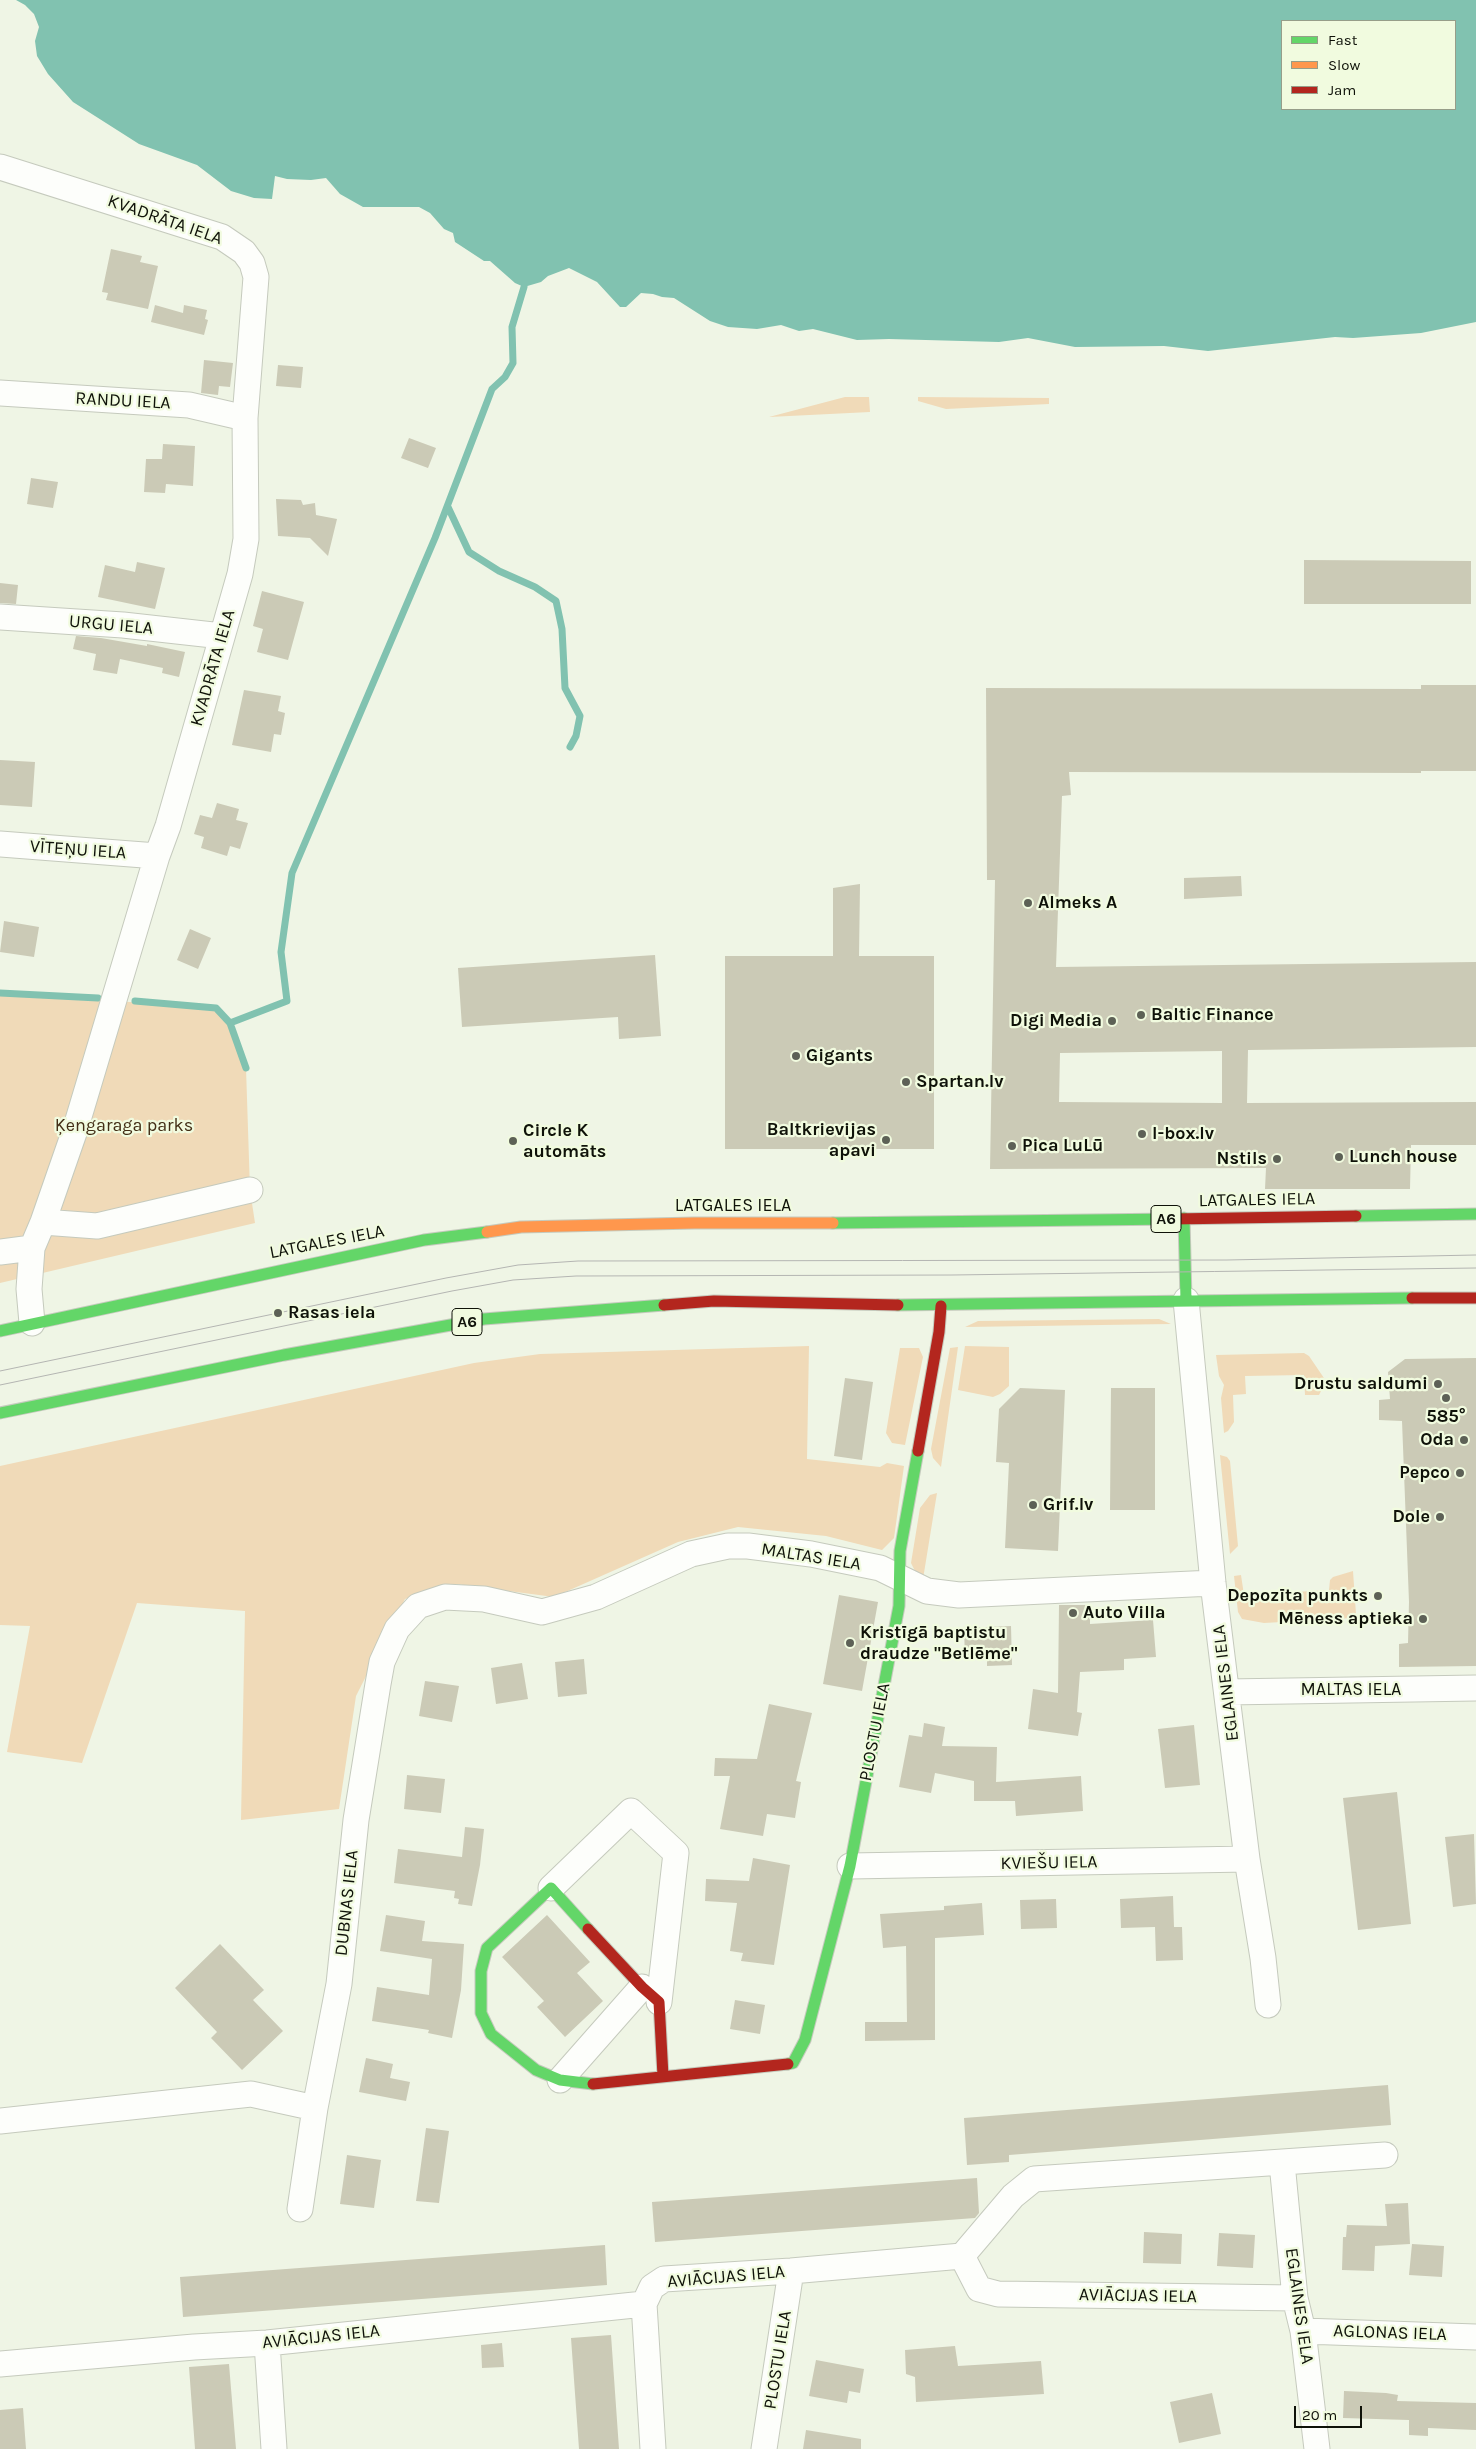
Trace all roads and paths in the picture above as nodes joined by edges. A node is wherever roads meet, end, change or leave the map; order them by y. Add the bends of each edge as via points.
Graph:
1 (0, 167) edge
2 (0, 393) edge
3 (245, 418) junction
4 (0, 617) edge
5 (222, 636) junction
6 (0, 844) edge
7 (157, 856) junction
8 (250, 1190) dead end
9 (1476, 1214) edge
10 (1184, 1218) junction
11 (43, 1222) junction
12 (32, 1248) junction
13 (0, 1252) edge
14 (1476, 1298) edge
15 (1186, 1300) junction
16 (941, 1306) junction
17 (32, 1323) junction
18 (0, 1331) edge
19 (0, 1414) edge
20 (899, 1579) junction
21 (1213, 1583) junction
22 (418, 1606) joint
23 (1476, 1688) edge
24 (1226, 1692) junction
25 (1247, 1859) junction
26 (850, 1866) junction
27 (551, 1888) junction
28 (651, 1994) junction
29 (1268, 2005) dead end
30 (663, 2076) junction
31 (560, 2080) junction
32 (315, 2108) junction
33 (0, 2121) edge
34 (1385, 2155) dead end
35 (1282, 2163) junction
36 (300, 2209) dead end
37 (962, 2256) junction
38 (791, 2271) junction
39 (1295, 2298) junction
40 (644, 2304) junction
41 (1303, 2331) junction
42 (1476, 2337) edge
43 (267, 2343) junction
44 (0, 2364) edge
45 (274, 2449) edge
46 (653, 2449) edge
47 (764, 2449) edge
48 (1317, 2449) edge

1 - 3 street, KVADRĀTA IELA via 222,237 244,252 256,277
2 - 3 street, RANDU IELA via 189,404
3 - 5 street, KVADRĀTA IELA via 246,538 240,574
4 - 5 street, URGU IELA via 123,625
5 - 7 street, KVADRĀTA IELA
6 - 7 street, VĪTEŅU IELA
7 - 11 street, KVADRĀTA IELA via 75,1130
8 - 11 street via 96,1226
9 - 10 main road, LATGALES IELA / A6
10 - 15 main road
10 - 17 main road, LATGALES IELA / A6 via 521,1227 424,1240
11 - 12 street, KVADRĀTA IELA
12 - 13 street
12 - 17 street, KVADRĀTA IELA via 29,1290
14 - 15 main road, A6
15 - 16 main road, A6
15 - 21 street, EGLAINES IELA
16 - 19 main road, A6 via 714,1302 484,1319 284,1355
16 - 20 main road, PLOSTU IELA via 900,1551
17 - 18 main road, LATGALES IELA / A6
20 - 21 street, MALTAS IELA via 927,1591 959,1595
20 - 22 street, MALTAS IELA via 880,1568 810,1554 728,1546 691,1554 596,1597 542,1612 484,1599 445,1597
20 - 26 main road, PLOSTU IELA via 899,1606
21 - 24 street, EGLAINES IELA
22 - 32 street, DUBNAS IELA via 396,1629 382,1662 356,1820 339,1984
23 - 24 street, MALTAS IELA
24 - 25 street, EGLAINES IELA
25 - 26 street, KVIEŠU IELA
25 - 29 street, EGLAINES IELA
26 - 30 main road, PLOSTU IELA via 805,2040 793,2063
27 - 28 main road
27 - 28 street via 631,1811 676,1853
27 - 31 main road via 487,1948 481,1972 481,2012 491,2034 536,2070
28 - 30 main road
28 - 31 street
30 - 31 main road via 593,2084
32 - 33 street via 250,2094
32 - 36 street, DUBNAS IELA
34 - 35 street
35 - 37 street via 1034,2179 1012,2196
35 - 39 street, EGLAINES IELA
37 - 38 street, AVIĀCIJAS IELA
37 - 39 street, AVIĀCIJAS IELA via 979,2289 998,2294
38 - 40 street, AVIĀCIJAS IELA via 664,2279 652,2287
38 - 47 street, PLOSTU IELA
39 - 41 street, EGLAINES IELA
40 - 43 street, AVIĀCIJAS IELA
40 - 46 street
41 - 42 street, AGLONAS IELA
41 - 48 street, EGLAINES IELA
43 - 44 street, AVIĀCIJAS IELA
43 - 45 street

